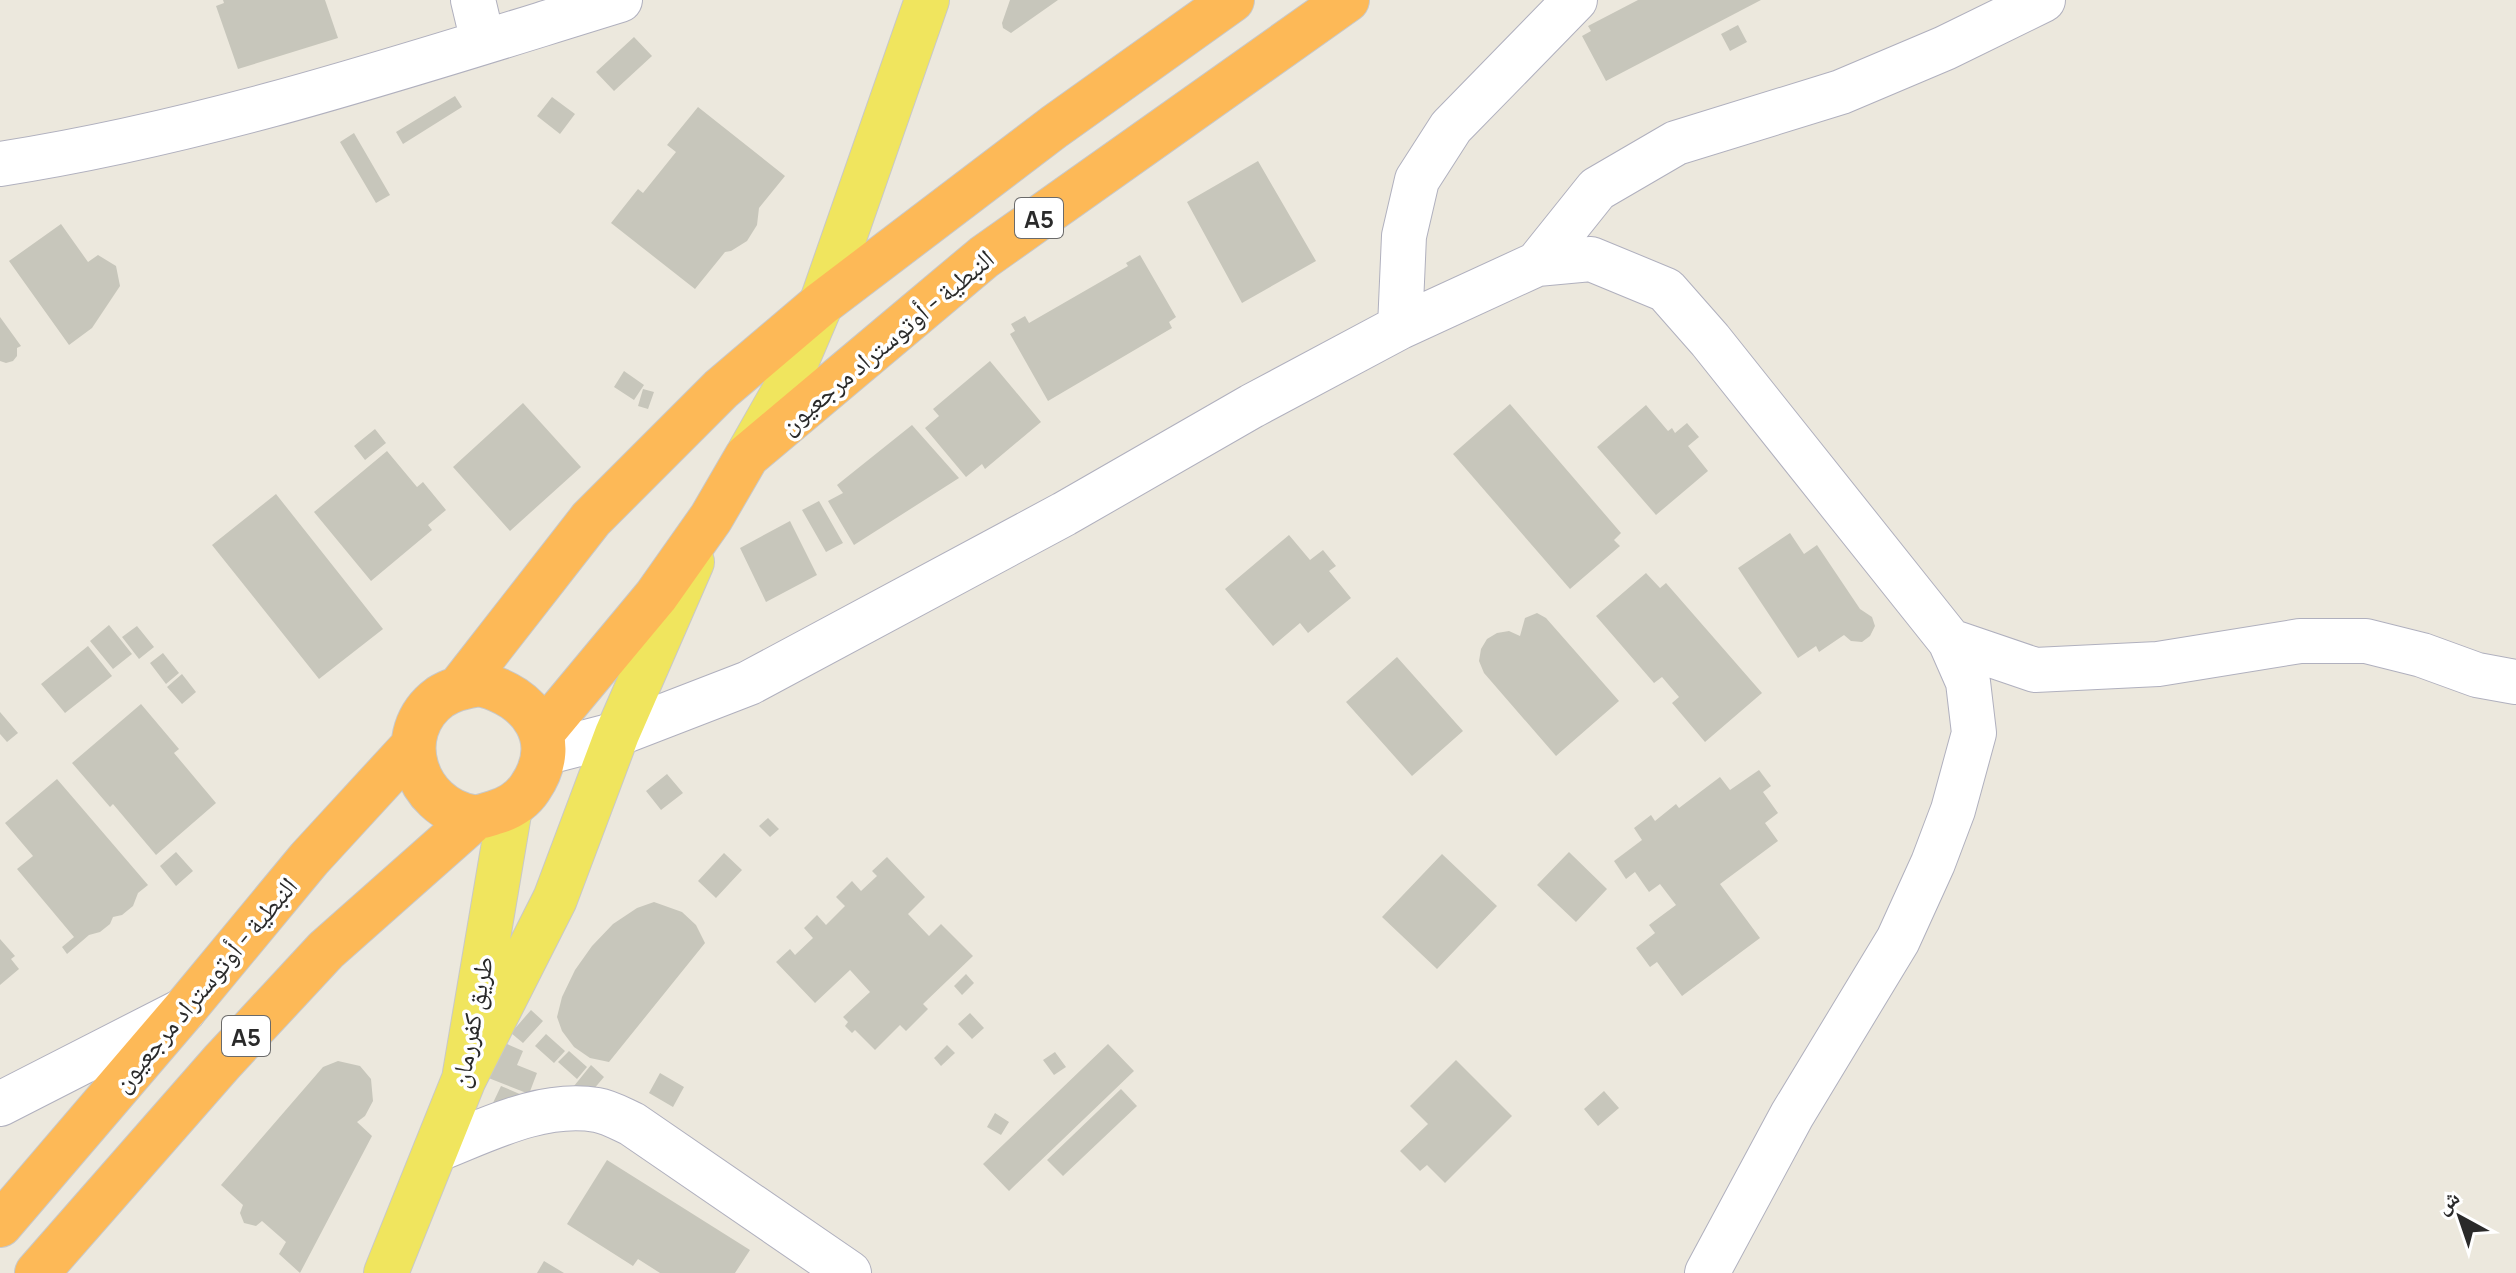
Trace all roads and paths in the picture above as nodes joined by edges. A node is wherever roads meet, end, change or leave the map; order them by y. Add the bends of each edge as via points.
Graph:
1 (473, 0) edge
2 (620, 0) edge
3 (927, 0) edge
4 (1232, 0) edge
5 (1347, 0) edge
6 (1575, 0) edge
7 (2043, 0) edge
8 (483, 42) junction
9 (0, 164) edge
10 (1537, 264) junction
11 (821, 304) junction
12 (1400, 327) junction
13 (747, 456) junction
14 (711, 518) junction
15 (1950, 641) junction
16 (2516, 682) edge
17 (460, 687) junction
18 (617, 734) junction
19 (543, 743) junction
20 (412, 747) junction
21 (492, 813) junction
22 (184, 1010) junction
23 (464, 1079) junction
24 (0, 1104) edge
25 (436, 1150) junction
26 (0, 1225) edge
27 (37, 1273) edge
28 (386, 1273) edge
29 (849, 1273) edge
30 (1707, 1273) edge

1 - 8 street
2 - 8 street
3 - 11 main road
4 - 11 highway, A5
5 - 13 highway, النبطية - أوتوستراد مرجعيون / A5 via 984,257
6 - 12 street via 1451,127 1417,180 1404,236
7 - 10 street via 1841,92 1676,143 1597,189
8 - 9 street via 253,112
10 - 12 street
10 - 15 street via 1591,259 1666,290
11 - 13 main road via 783,393
11 - 17 highway, A5 via 721,389 591,519
12 - 18 street via 749,683
13 - 14 highway, النبطية - أوتوستراد مرجعيون / A5
14 - 18 main road
14 - 19 highway, النبطية - أوتوستراد مرجعيون / A5
15 - 16 street via 2035,670 2158,664 2300,641 2366,641
15 - 30 street via 1968,682 1974,733 1938,850 1898,940 1792,1115
17 - 19 highway via 480,684 518,698 532,713
17 - 20 highway, A5 via 426,710
18 - 19 street
18 - 23 main road via 555,899
19 - 21 highway, A5 via 539,772 529,790
20 - 21 highway via 423,786 437,801
20 - 22 highway, النبطية - أوتوستراد مرجعيون / A5 via 309,859
21 - 23 main road, طريق كفررمان
21 - 27 highway, A5 via 326,950
22 - 24 street
22 - 26 highway, النبطية - أوتوستراد مرجعيون / A5
23 - 25 main road, طريق كفررمان
25 - 28 main road, طريق كفررمان
25 - 29 street via 534,1114 600,1110 632,1124

